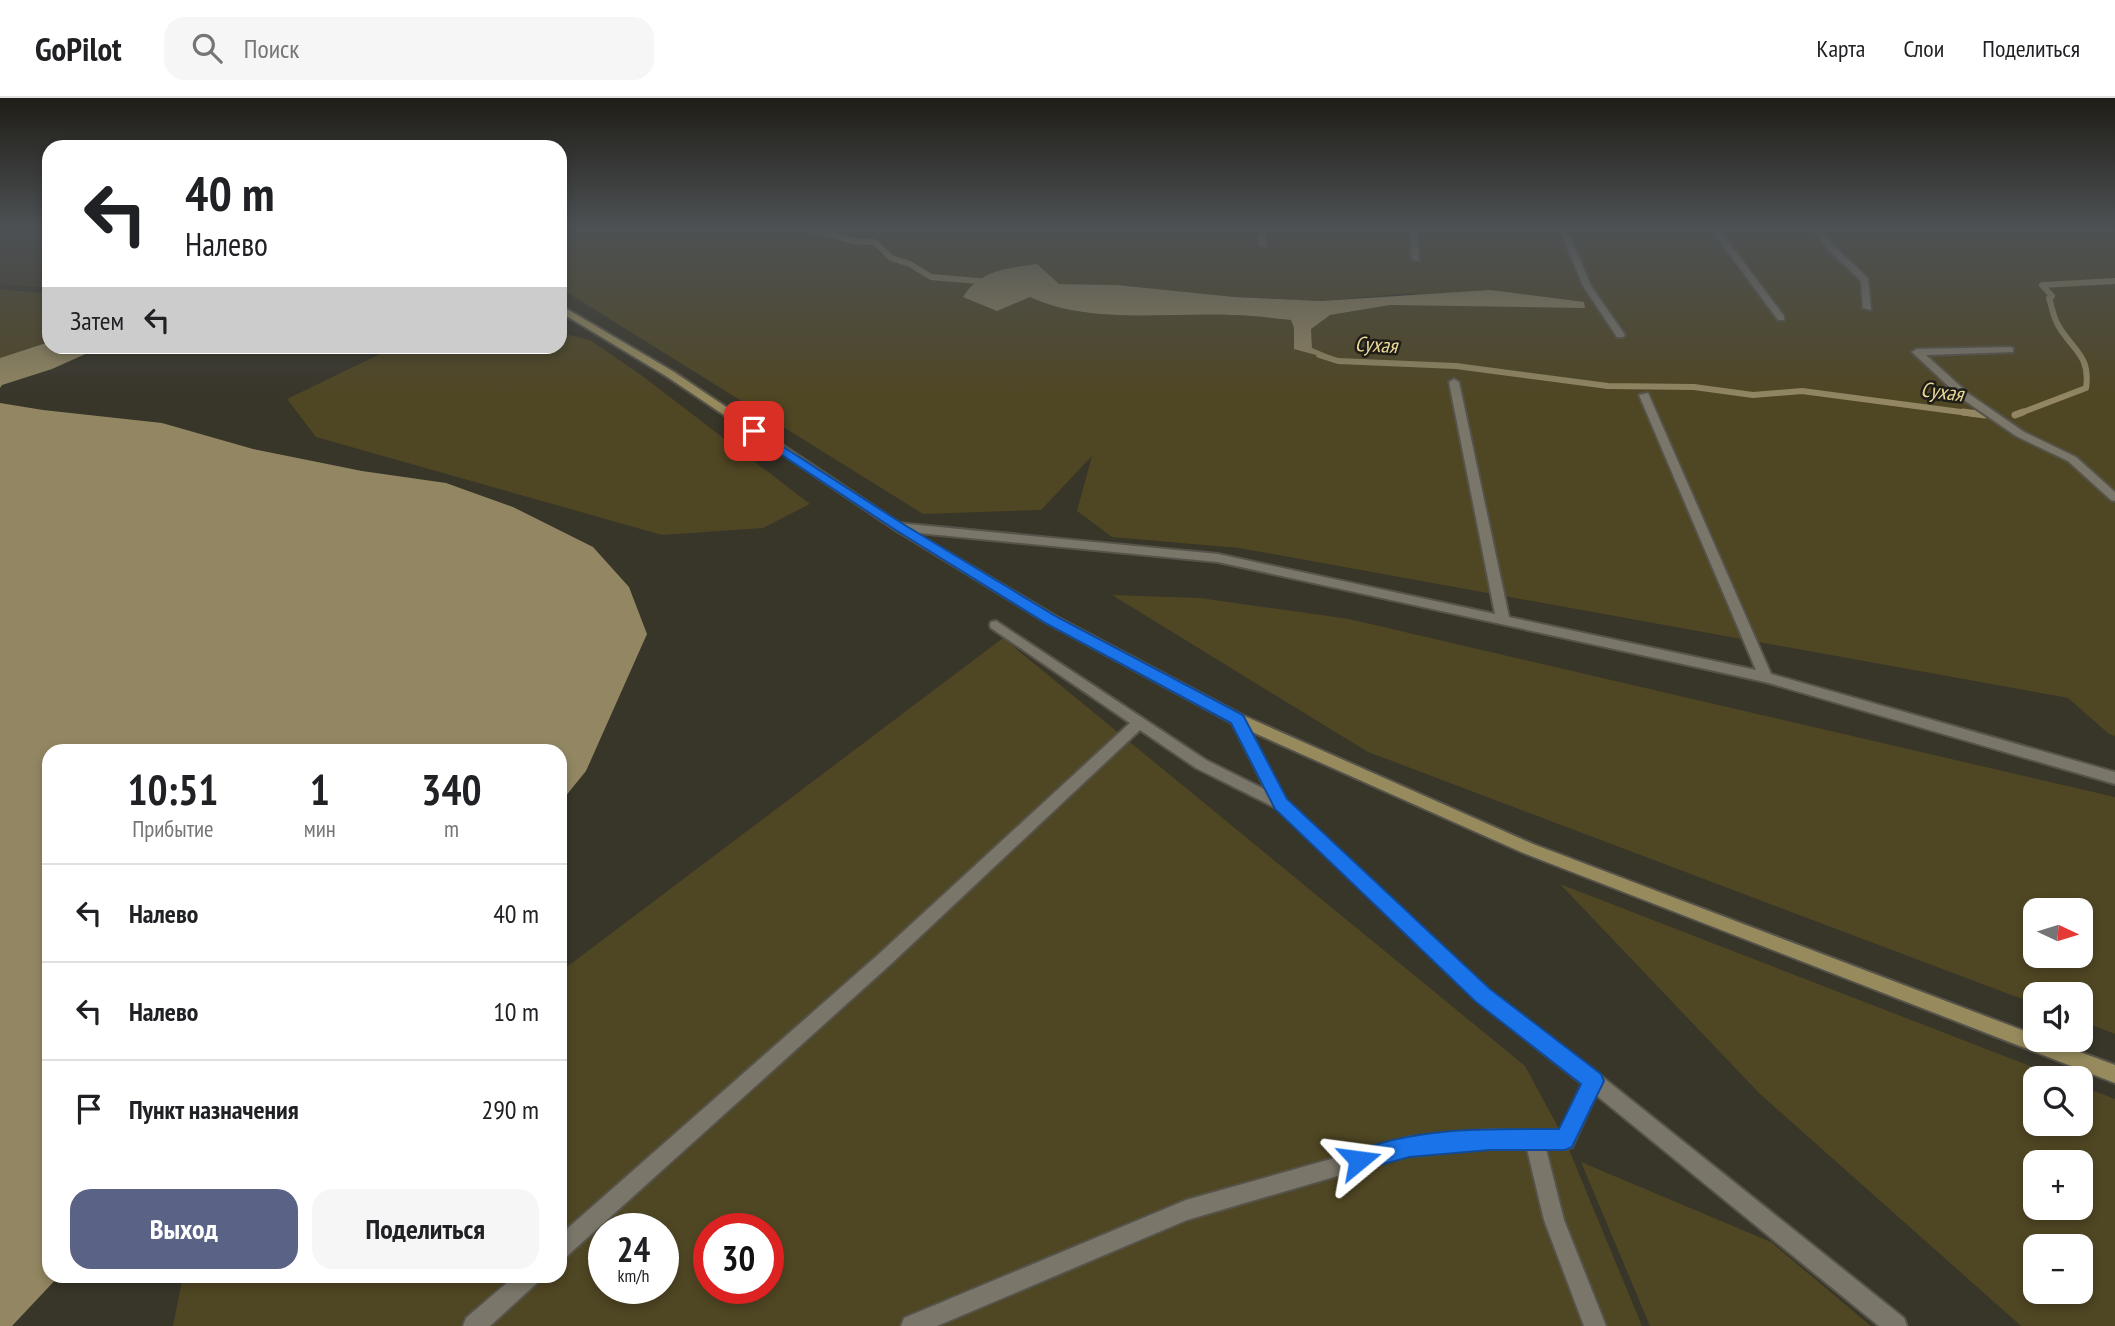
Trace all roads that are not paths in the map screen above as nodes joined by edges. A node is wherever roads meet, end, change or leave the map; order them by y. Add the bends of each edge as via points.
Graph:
1 (1587, 285) edge
2 (1757, 285) edge
3 (1866, 285) edge
4 (1868, 307) dead end
5 (567, 312) edge
6 (1781, 318) dead end
7 (1620, 334) dead end
8 (2010, 349) dead end
9 (1454, 382) dead end
10 (1644, 396) dead end
11 (2115, 498) edge
12 (898, 527) junction
13 (1503, 620) junction
14 (996, 625) dead end
15 (1766, 677) junction
16 (1237, 719) junction
17 (1139, 722) junction
18 (2115, 778) edge
19 (1281, 804) junction
20 (2115, 1074) edge
21 (1593, 1081) junction
22 (1534, 1140) junction
23 (567, 1243) edge
24 (522, 1283) edge
25 (474, 1326) edge
26 (912, 1326) edge
27 (1595, 1326) edge
28 (1896, 1326) edge

1 - 7 street
2 - 6 street
3 - 4 street
5 - 12 main road via 670,374
8 - 11 street via 1917,352 1965,396 2020,434 2072,459
9 - 13 street
10 - 15 street
12 - 13 street via 1218,558
12 - 16 main road via 1052,620
13 - 15 street
14 - 17 street
15 - 18 street
16 - 19 street
16 - 20 main road via 1527,848
17 - 19 street via 1201,764
17 - 23 street via 886,958
19 - 21 street via 1483,996
21 - 22 street via 1565,1140
21 - 28 street
22 - 26 street via 1409,1146 1186,1210
22 - 27 street via 1554,1220
24 - 25 street

